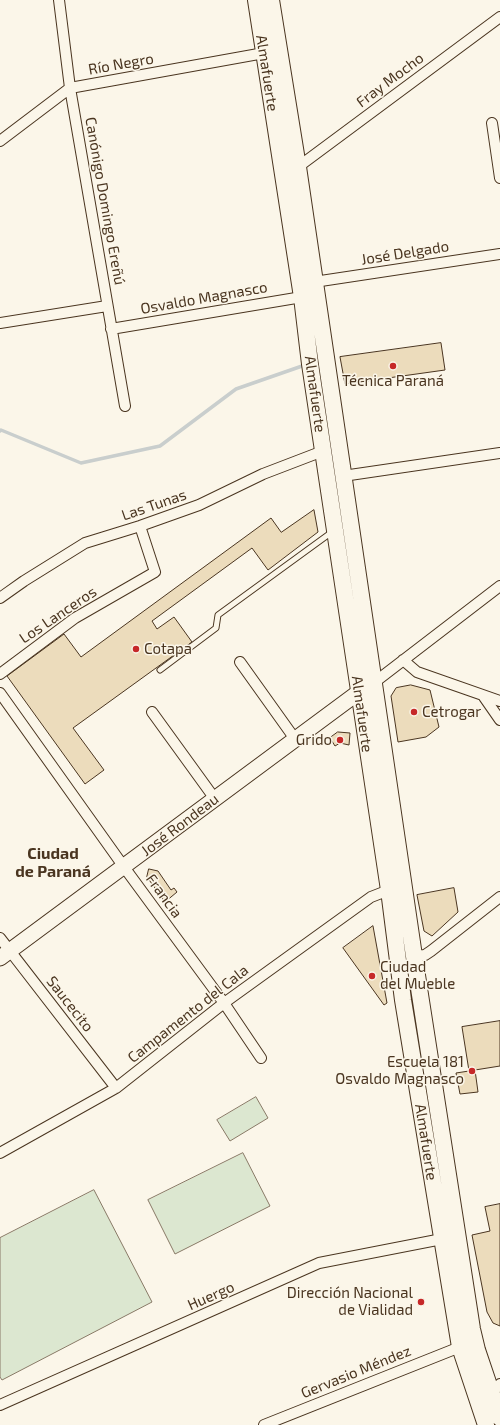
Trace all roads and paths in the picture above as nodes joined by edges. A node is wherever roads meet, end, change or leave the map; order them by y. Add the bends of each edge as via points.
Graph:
1 (59, 0) edge
2 (256, 0) edge
3 (271, 0) edge
4 (500, 17) edge
5 (264, 53) junction
6 (70, 88) junction
7 (492, 123) dead end
8 (0, 141) edge
9 (298, 167) junction
10 (500, 178) edge
11 (500, 254) edge
12 (314, 282) junction
13 (302, 297) junction
14 (108, 306) junction
15 (0, 323) edge
16 (111, 329) junction
17 (124, 406) dead end
18 (323, 451) junction
19 (500, 453) edge
20 (343, 476) junction
21 (140, 526) junction
22 (335, 530) junction
23 (500, 586) edge
24 (0, 598) edge
25 (403, 660) junction
26 (240, 662) dead end
27 (160, 670) dead end
28 (0, 674) edge
29 (374, 683) junction
30 (359, 692) junction
31 (0, 693) edge
32 (484, 697) junction
33 (500, 701) edge
34 (152, 712) dead end
35 (500, 720) edge
36 (295, 739) junction
37 (215, 799) junction
38 (124, 867) junction
39 (389, 890) junction
40 (500, 898) edge
41 (0, 938) edge
42 (4, 954) edge
43 (414, 956) junction
44 (224, 1003) junction
45 (261, 1058) dead end
46 (116, 1088) junction
47 (0, 1153) edge
48 (442, 1239) junction
49 (460, 1347) junction
50 (496, 1388) edge
51 (0, 1406) edge
52 (500, 1418) edge
53 (264, 1425) edge
54 (486, 1425) edge

1 - 6 street, Canónigo Domingo Ereñú
2 - 5 main road, Almafuerte
3 - 9 main road, Almafuerte
4 - 9 street, Fray Mocho
5 - 6 street, Río Negro
5 - 13 main road, Almafuerte
6 - 8 street, Río Negro
6 - 14 street, Canónigo Domingo Ereñú
7 - 10 street
9 - 12 main road, Almafuerte
11 - 12 street, José Delgado
12 - 20 main road, Almafuerte
13 - 16 street, Osvaldo Magnasco
13 - 18 main road, Almafuerte
14 - 15 street
14 - 16 street, Canónigo Domingo Ereñú
16 - 17 street, Canónigo Domingo Ereñú
18 - 21 street, Las Tunas via 263,474 199,505
18 - 22 main road, Almafuerte
19 - 20 street
20 - 29 main road, Almafuerte
21 - 24 street, Las Tunas via 85,543
21 - 28 street, Los Lanceros via 155,572 75,618
22 - 27 lane via 218,615 216,628
22 - 30 main road, Almafuerte
23 - 25 street
25 - 29 street
25 - 32 street via 417,672
26 - 36 street
29 - 30 street
29 - 43 main road, Almafuerte
30 - 36 street, José Rondeau
30 - 39 main road, Almafuerte
31 - 38 street, Francia
32 - 33 street
32 - 35 street
34 - 37 street
36 - 37 street, José Rondeau
37 - 38 street, José Rondeau
38 - 42 street, José Rondeau
38 - 44 street, Francia
39 - 44 street, Campamento del Cala via 371,897
39 - 48 main road, Almafuerte via 403,1000
40 - 43 street via 431,951 425,955
41 - 42 street, Saucecito
42 - 46 street, Saucecito
43 - 50 main road, Almafuerte via 472,1329 477,1350
44 - 45 street, Francia
44 - 46 street, Campamento del Cala
46 - 47 street, Campamento del Cala
48 - 49 main road, Almafuerte
48 - 51 street, Huergo via 319,1263
49 - 53 street, Gervasio Méndez
49 - 54 main road, Almafuerte
50 - 52 main road, Almafuerte

